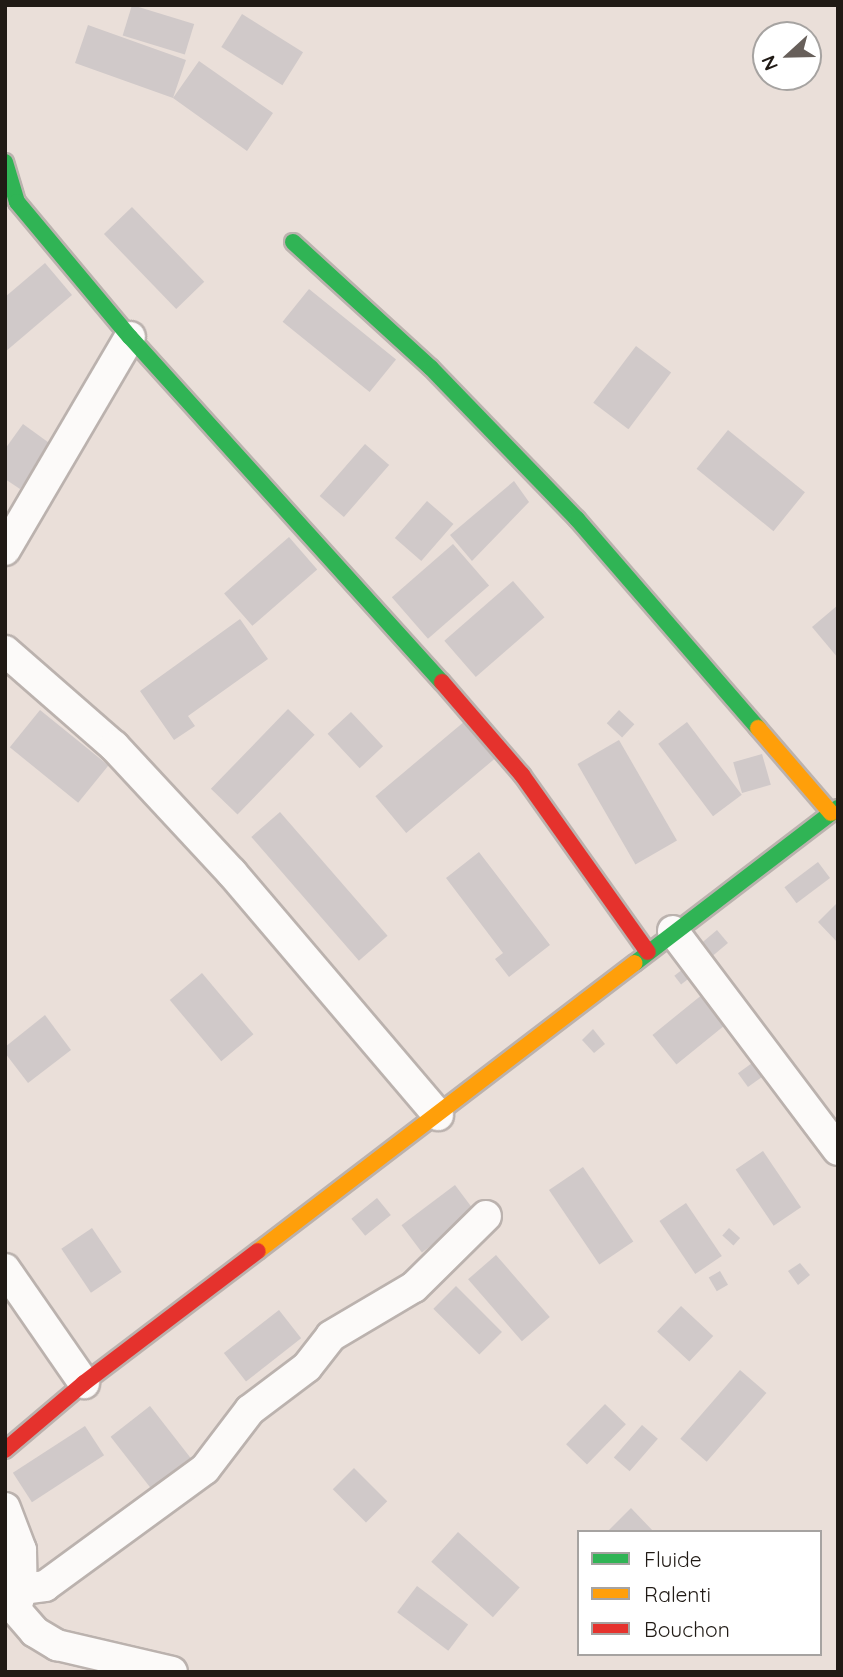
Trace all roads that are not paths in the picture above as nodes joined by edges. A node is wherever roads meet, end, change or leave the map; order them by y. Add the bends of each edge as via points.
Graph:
1 (5, 162) edge
2 (11, 197) edge
3 (293, 242) dead end
4 (130, 337) junction
5 (5, 550) edge
6 (5, 651) edge
7 (834, 811) edge
8 (674, 931) junction
9 (648, 952) junction
10 (438, 1115) junction
11 (828, 1126) edge
12 (838, 1150) edge
13 (486, 1216) dead end
14 (5, 1269) edge
15 (84, 1383) junction
16 (5, 1450) edge
17 (5, 1508) edge
18 (14, 1607) edge
19 (172, 1672) edge

1 - 2 street
2 - 4 street
3 - 7 street via 431,368 577,519
4 - 5 street
4 - 9 street via 335,559 522,775
6 - 10 street via 114,746 232,873
7 - 8 street
8 - 9 street
8 - 11 street
9 - 10 street
10 - 15 street
11 - 12 street
13 - 18 street via 414,1287 331,1336 307,1367 250,1410 205,1469
14 - 15 street
15 - 16 street
17 - 18 street via 21,1550
18 - 19 street via 35,1632 57,1645

